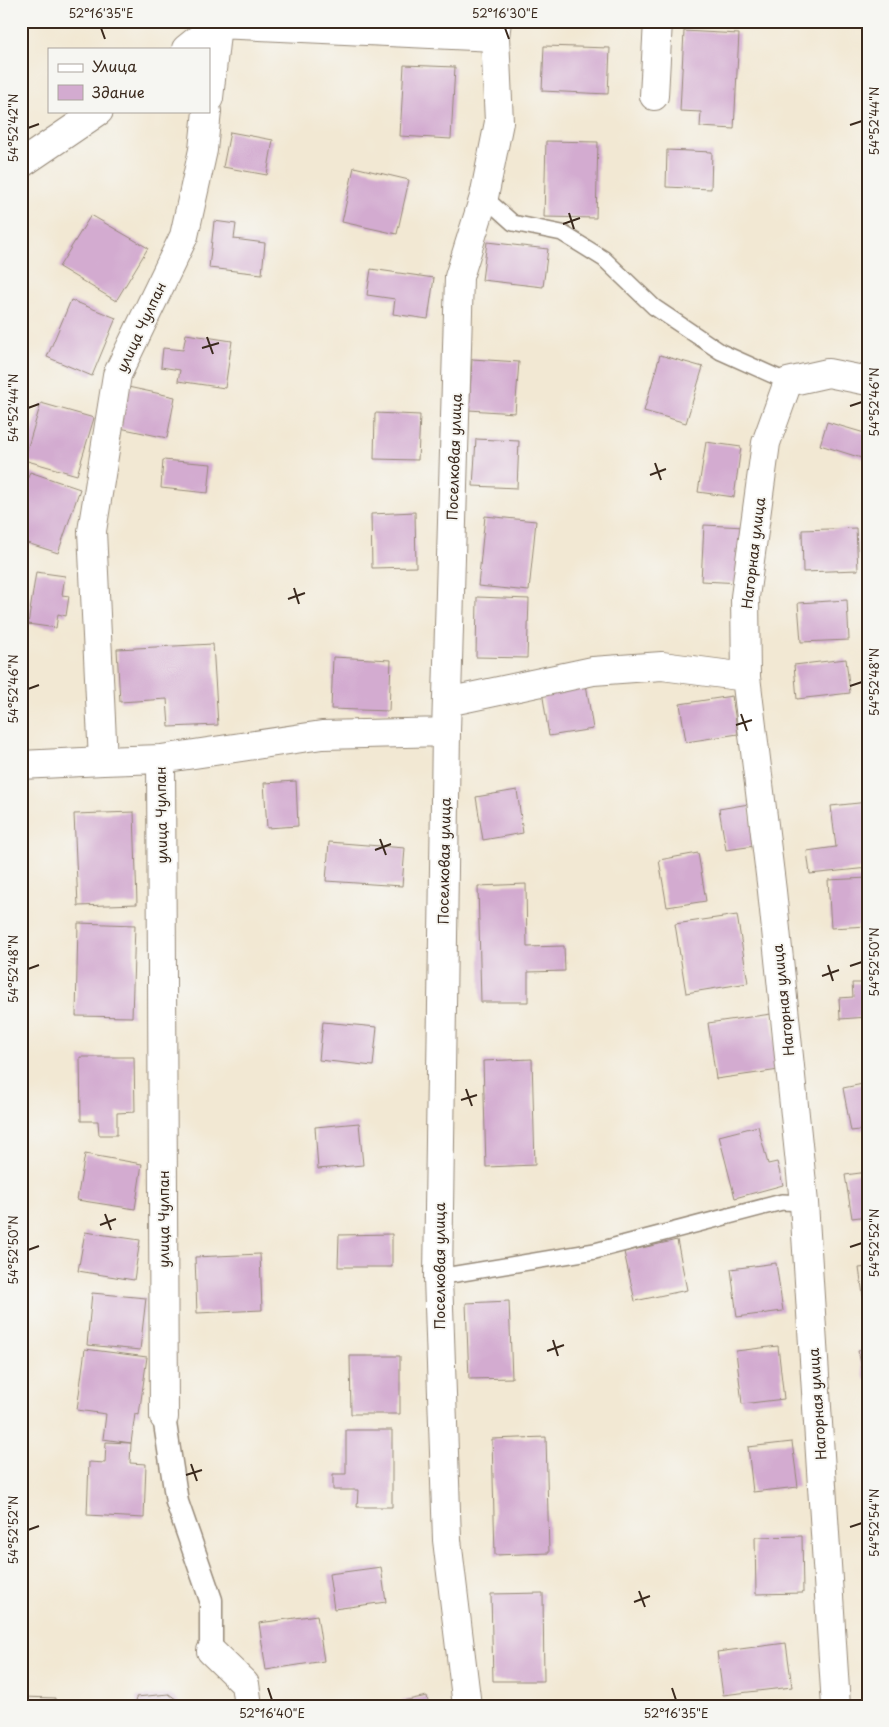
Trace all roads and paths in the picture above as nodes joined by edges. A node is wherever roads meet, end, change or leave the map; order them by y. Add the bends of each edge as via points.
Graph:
1 (658, 21) edge
2 (217, 23) edge
3 (496, 29) edge
4 (187, 48) edge
5 (210, 89) edge
6 (654, 96) dead end
7 (98, 112) edge
8 (207, 112) edge
9 (21, 164) edge
10 (484, 197) junction
11 (868, 381) edge
12 (788, 382) junction
13 (746, 677) junction
14 (447, 702) junction
15 (446, 732) junction
16 (161, 759) junction
17 (103, 761) junction
18 (21, 765) edge
19 (804, 1203) junction
20 (438, 1277) junction
21 (164, 1417) joint
22 (211, 1651) joint
23 (248, 1706) edge
24 (467, 1706) edge
25 (836, 1706) edge

1 - 6 street
2 - 3 street
2 - 4 street
2 - 5 street
3 - 10 street, Поселковая улица via 499,122
7 - 9 street
8 - 17 street, улица Чулпан via 203,150 184,236 117,375 92,540
10 - 12 lane via 513,223 562,233 604,259 654,307 721,352
10 - 14 street, Поселковая улица via 459,277
11 - 12 street via 828,373
12 - 13 street, Нагорная улица via 765,453 745,597
13 - 14 street via 662,666 593,671
13 - 19 street, Нагорная улица
14 - 15 street, Поселковая улица
15 - 16 street via 322,735
15 - 20 street, Поселковая улица
16 - 17 street, улица Чулпан
16 - 21 street, улица Чулпан
17 - 18 street
19 - 20 lane via 782,1202 595,1251
19 - 25 street, Нагорная улица
20 - 24 street, Поселковая улица via 447,1540
21 - 22 street via 177,1502 211,1600
22 - 23 street via 245,1684

